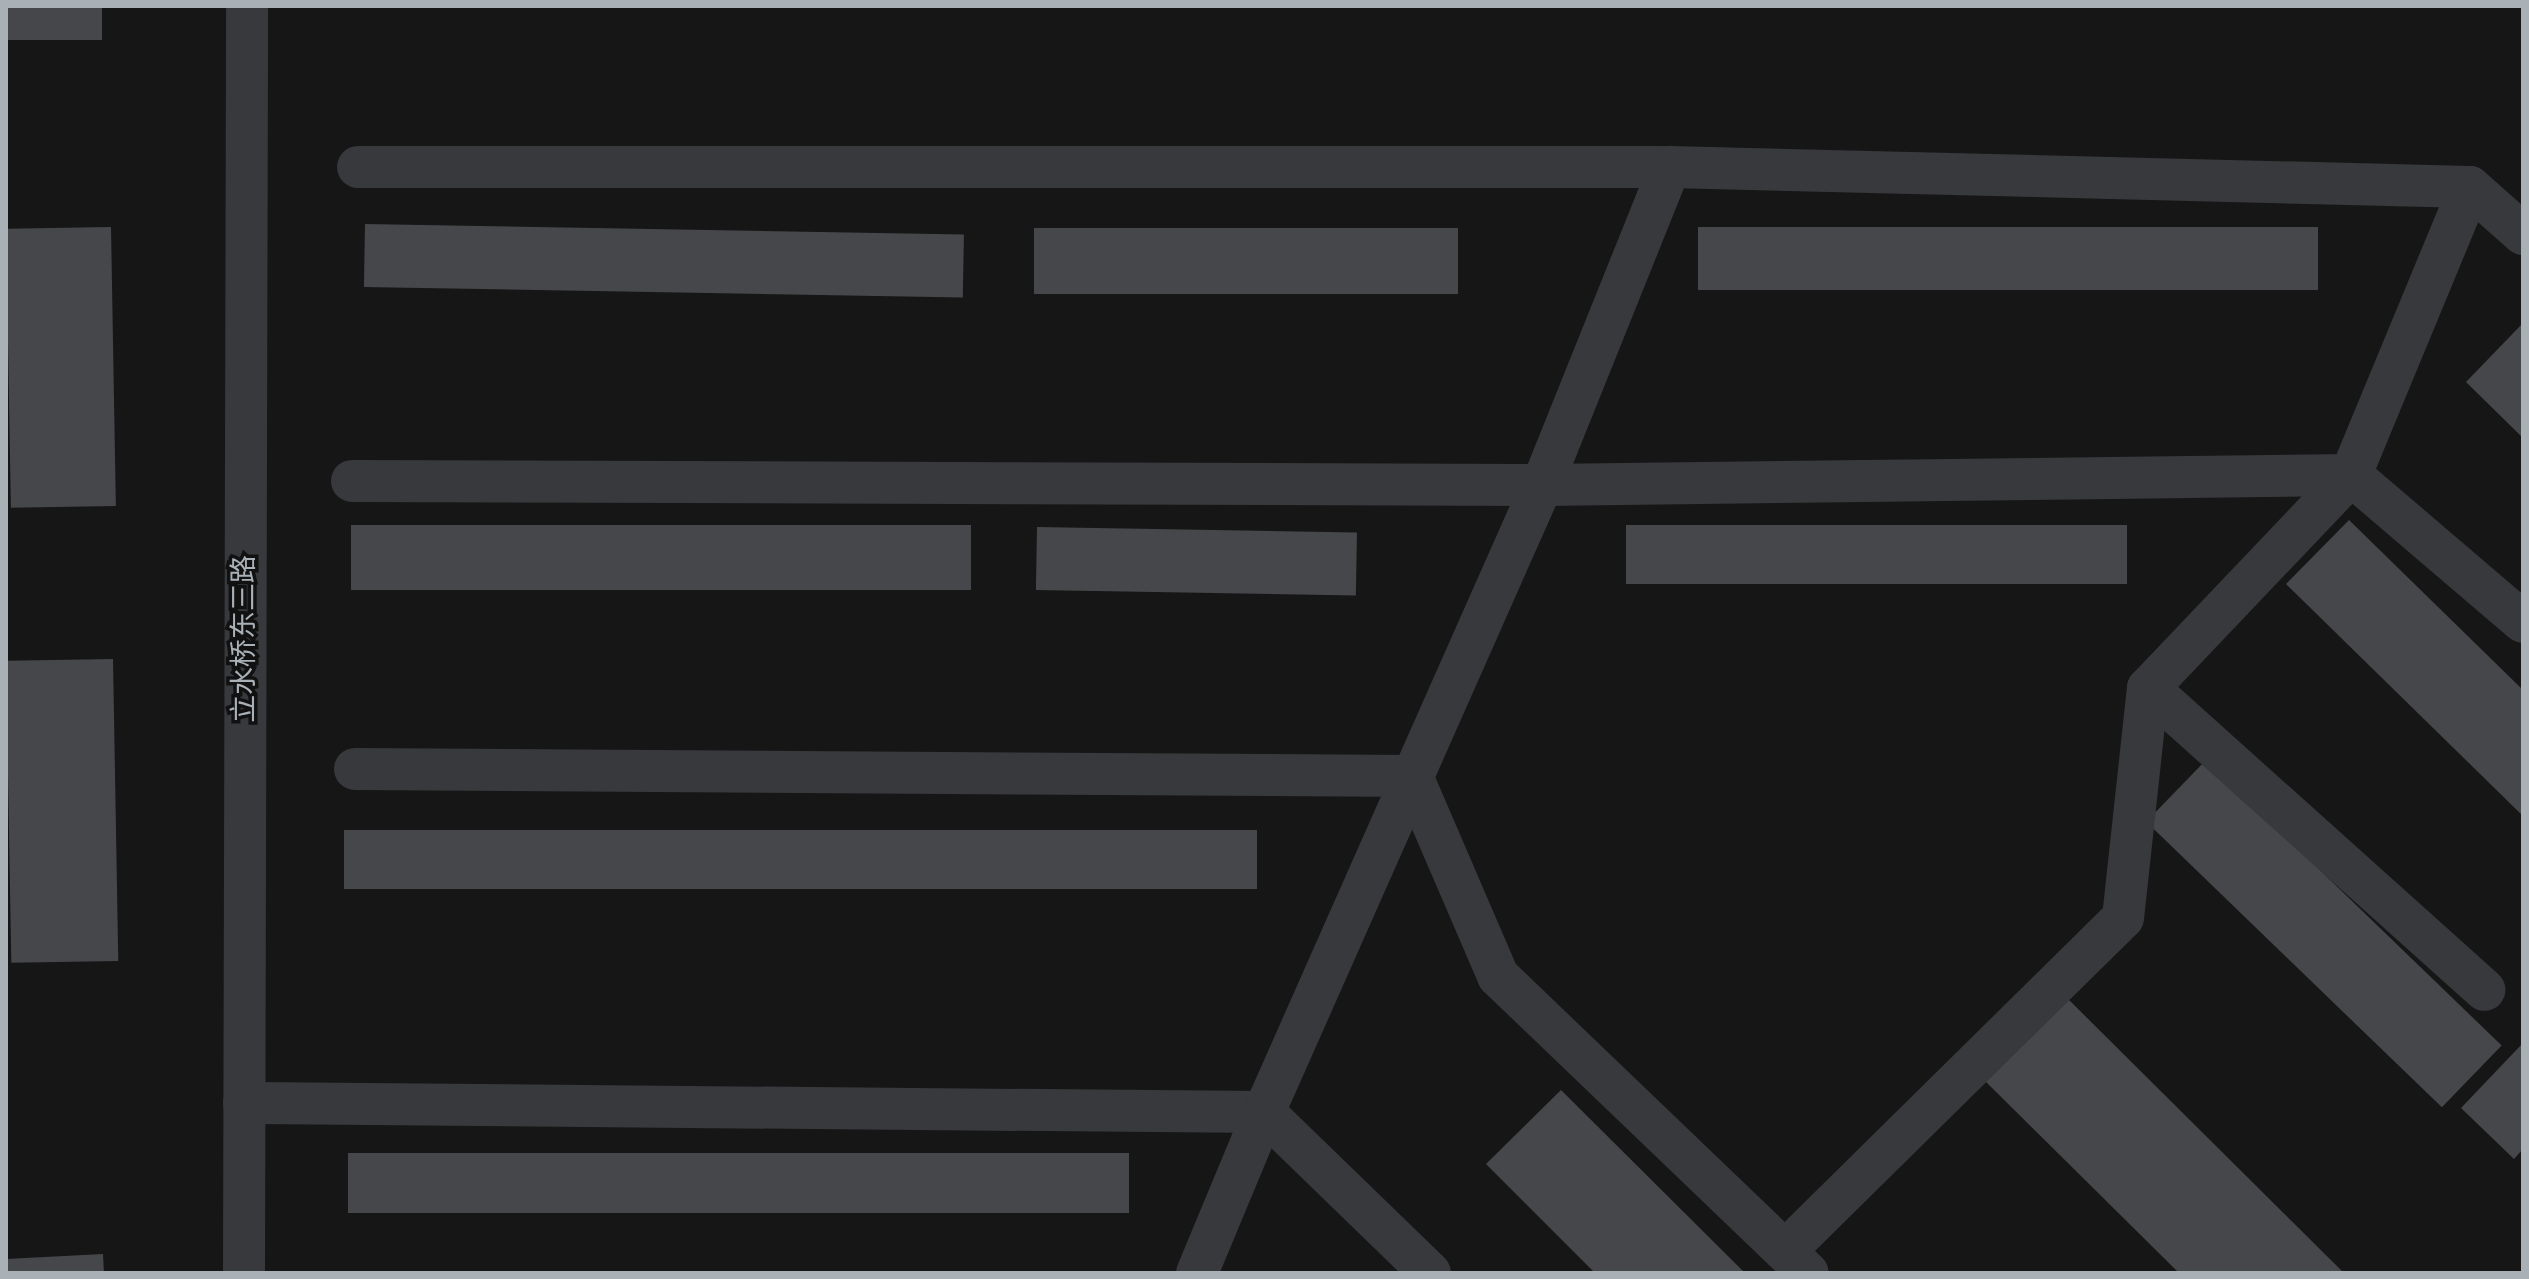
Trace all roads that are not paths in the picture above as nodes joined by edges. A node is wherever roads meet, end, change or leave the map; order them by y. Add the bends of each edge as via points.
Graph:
1 (247, 6) edge
2 (358, 167) dead end
3 (1670, 167) junction
4 (2470, 187) junction
5 (2523, 234) edge
6 (2351, 475) junction
7 (352, 481) dead end
8 (1542, 485) junction
9 (2523, 622) edge
10 (2148, 688) junction
11 (355, 769) dead end
12 (1412, 776) junction
13 (2484, 990) dead end
14 (244, 1103) junction
15 (1264, 1112) junction
16 (1797, 1262) edge
17 (244, 1273) edge
18 (1197, 1273) edge
19 (1430, 1273) edge

1 - 14 street, 立水桥东三路
2 - 3 street
3 - 4 street
3 - 8 street
4 - 5 street
4 - 6 street
6 - 8 street
6 - 9 street
6 - 10 street
7 - 8 street
8 - 12 street
10 - 13 street
10 - 16 street via 2123,918
11 - 12 street
12 - 15 street
12 - 16 street via 1498,976
14 - 15 street
14 - 17 street, 立水桥东三路
15 - 18 street
15 - 19 street

